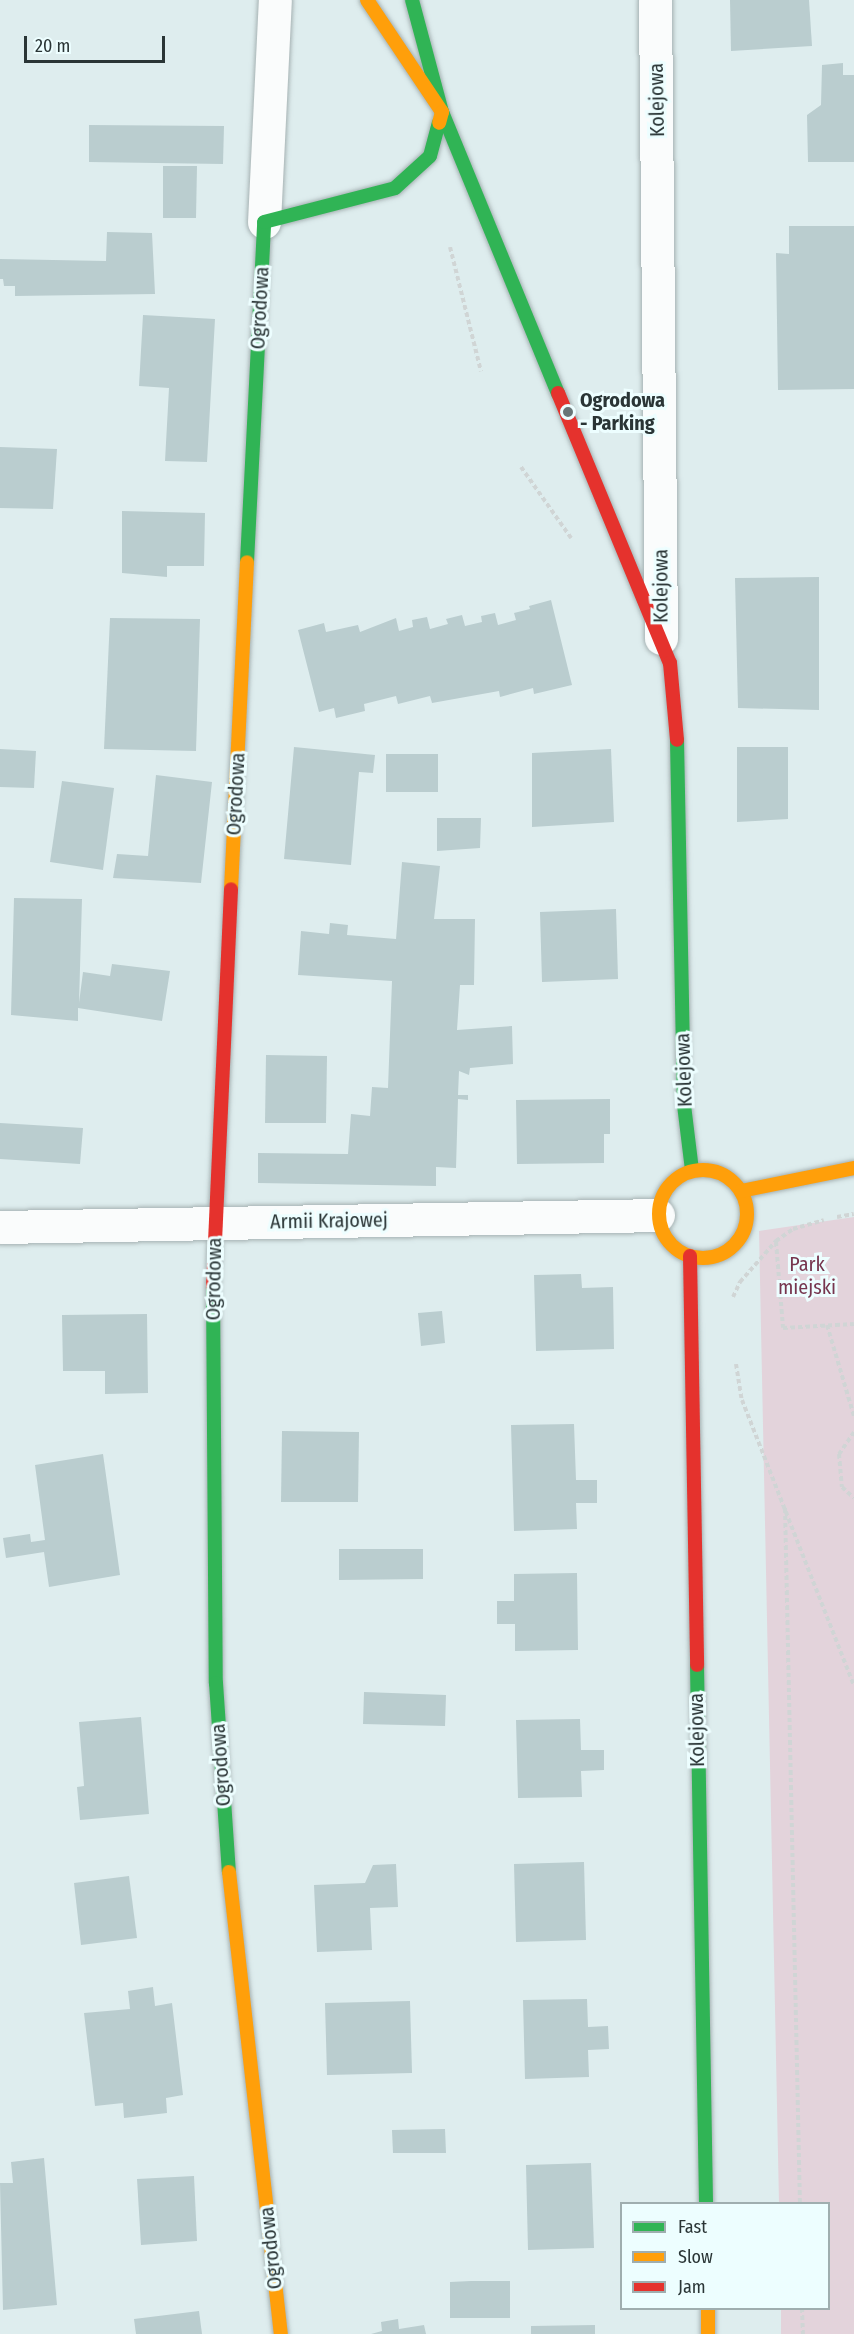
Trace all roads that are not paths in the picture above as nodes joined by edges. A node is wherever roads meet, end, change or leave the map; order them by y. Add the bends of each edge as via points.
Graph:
1 (275, 0) edge
2 (367, 0) edge
3 (412, 0) edge
4 (655, 0) edge
5 (442, 112) junction
6 (264, 222) junction
7 (662, 638) junction
8 (854, 1168) edge
9 (692, 1170) junction
10 (741, 1191) junction
11 (658, 1215) junction
12 (215, 1222) junction
13 (0, 1227) edge
14 (690, 1256) junction
15 (706, 2202) edge
16 (708, 2310) edge
17 (280, 2334) edge
18 (708, 2334) edge

1 - 6 street, Ogrodowa
2 - 5 street
3 - 5 street
4 - 7 street, Kolejowa
5 - 6 street via 430,156 395,188
5 - 7 street
6 - 12 street, Ogrodowa
7 - 9 street, Kolejowa via 670,663 676,715 684,1105
8 - 10 street
9 - 10 street via 720,1173
9 - 11 street via 667,1187
10 - 14 street via 747,1205 742,1235 719,1255
11 - 12 street, Armii Krajowej
11 - 14 street via 671,1244
12 - 13 street, Armii Krajowej
12 - 17 street, Ogrodowa via 218,1706 226,1845
14 - 15 street, Kolejowa
16 - 18 street

